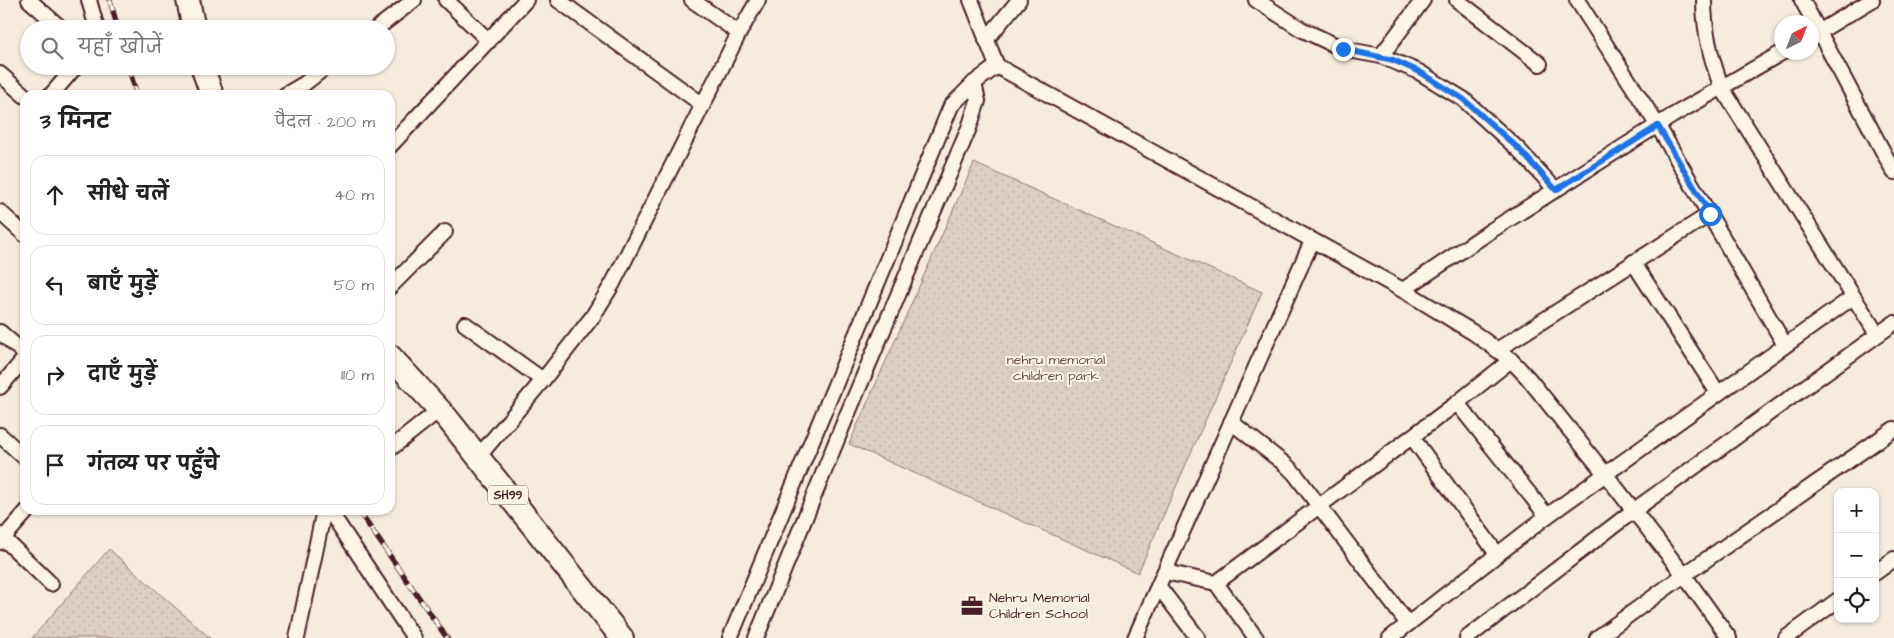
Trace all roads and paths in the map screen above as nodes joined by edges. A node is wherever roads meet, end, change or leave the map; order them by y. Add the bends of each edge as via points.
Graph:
1 (29, 0) edge
2 (89, 0) edge
3 (188, 0) edge
4 (414, 0) edge
5 (446, 0) edge
6 (526, 0) edge
7 (558, 0) edge
8 (692, 0) edge
9 (758, 0) edge
10 (971, 0) edge
11 (980, 0) edge
12 (1019, 0) edge
13 (1256, 0) edge
14 (1423, 0) edge
15 (1457, 0) edge
16 (1577, 0) edge
17 (1704, 0) edge
18 (1802, 0) edge
19 (1872, 0) edge
20 (976, 15) junction
21 (1808, 15) edge
22 (52, 20) edge
23 (95, 20) edge
24 (192, 20) edge
25 (388, 20) edge
26 (1819, 32) edge
27 (739, 33) junction
28 (986, 40) junction
29 (489, 41) junction
30 (1819, 41) edge
31 (1381, 56) junction
32 (1774, 57) edge
33 (1540, 64) dead end
34 (997, 66) junction
35 (0, 74) edge
36 (68, 75) edge
37 (205, 75) edge
38 (316, 75) edge
39 (974, 83) junction
40 (1722, 88) junction
41 (55, 90) edge
42 (210, 90) edge
43 (294, 90) edge
44 (20, 92) edge
45 (703, 105) junction
46 (1658, 126) junction
47 (395, 141) edge
48 (1894, 172) edge
49 (1556, 190) junction
50 (1710, 214) junction
51 (3, 222) edge
52 (20, 232) edge
53 (445, 232) dead end
54 (1312, 240) junction
55 (1633, 262) junction
56 (395, 282) edge
57 (1403, 290) junction
58 (1853, 296) junction
59 (1894, 322) edge
60 (465, 324) dead end
61 (0, 332) edge
62 (1877, 334) junction
63 (1785, 345) junction
64 (1497, 350) junction
65 (20, 351) edge
66 (1511, 360) junction
67 (20, 362) edge
68 (395, 362) edge
69 (543, 380) junction
70 (0, 387) edge
71 (1718, 393) junction
72 (1457, 403) junction
73 (439, 410) junction
74 (824, 412) junction
75 (845, 420) junction
76 (1231, 422) junction
77 (1893, 430) edge
78 (0, 435) edge
79 (1412, 437) junction
80 (395, 445) edge
81 (20, 453) edge
82 (478, 457) junction
83 (1606, 475) junction
84 (1319, 506) junction
85 (1633, 511) junction
86 (23, 515) edge
87 (323, 515) edge
88 (332, 515) edge
89 (1547, 516) junction
90 (1, 538) edge
91 (1496, 554) junction
92 (1894, 559) edge
93 (1879, 570) edge
94 (1165, 572) junction
95 (1684, 575) junction
96 (51, 584) dead end
97 (1216, 584) junction
98 (1159, 586) junction
99 (1834, 603) edge
100 (1408, 624) junction
101 (1138, 636) edge
102 (732, 637) edge
103 (297, 638) edge
104 (414, 638) edge
105 (622, 638) edge
106 (756, 638) edge
107 (1198, 638) edge
108 (1256, 638) edge
109 (1390, 638) edge
110 (1467, 638) edge
111 (1597, 638) edge
112 (1729, 638) edge
113 (1786, 638) edge

1 - 22 street
2 - 23 street
3 - 24 main road
4 - 25 street
5 - 29 street
6 - 29 street
7 - 45 street
8 - 27 street
9 - 27 street
10 - 20 street
11 - 20 street
12 - 28 street
13 - 31 street via 1301,29 1343,49
14 - 31 street
15 - 33 street
16 - 46 street
17 - 40 street via 1709,46
18 - 21 street
19 - 26 street
20 - 28 street
27 - 45 street
28 - 34 street
29 - 47 street
30 - 48 street
31 - 49 street via 1420,72 1463,99 1520,150
32 - 40 street
34 - 39 street
34 - 54 street
35 - 44 street
36 - 41 street
37 - 42 main road
38 - 43 street
39 - 74 street via 951,106
39 - 75 street via 978,101 976,112
40 - 46 street
40 - 58 street
45 - 69 street via 603,300
46 - 49 street
46 - 50 street
49 - 57 street
50 - 55 street
50 - 63 street
51 - 52 street
53 - 56 street
54 - 57 street
54 - 76 street
55 - 64 street
55 - 71 street
57 - 64 street
58 - 62 street
58 - 63 street
59 - 62 street
60 - 69 street
61 - 65 street
62 - 85 street
63 - 71 street
64 - 66 street
66 - 72 street
66 - 83 street
67 - 70 street
68 - 73 main road, SH99
69 - 82 street
71 - 83 street
72 - 79 street
72 - 89 street
73 - 80 street
73 - 82 main road, SH99
74 - 75 street
74 - 102 street
75 - 106 street
76 - 84 street via 1286,465
76 - 94 street
77 - 95 street
78 - 81 street
79 - 84 street
79 - 91 street
82 - 105 main road, SH99
83 - 85 street
83 - 89 street
84 - 97 street
84 - 100 street
85 - 95 street
85 - 110 street
86 - 90 street
87 - 103 street
88 - 104 street
89 - 91 street
90 - 96 street
91 - 100 street
92 - 93 street
94 - 97 street
94 - 98 street
95 - 111 street
95 - 112 street
97 - 108 street
98 - 101 street
98 - 107 street
99 - 113 street
100 - 109 street

